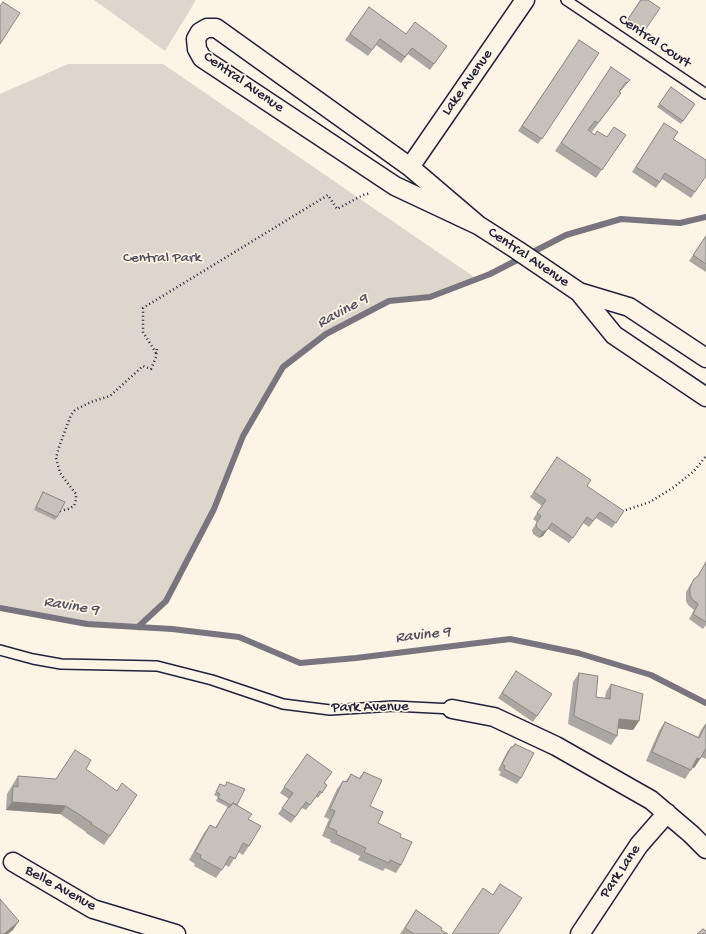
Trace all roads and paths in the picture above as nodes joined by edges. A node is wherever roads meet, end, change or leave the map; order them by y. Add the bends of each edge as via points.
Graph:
1 (525, 0) edge
2 (566, 0) edge
3 (706, 94) edge
4 (410, 167) junction
5 (376, 191) dead end
6 (484, 228) junction
7 (579, 292) junction
8 (156, 348) dead end
9 (156, 353) junction
10 (706, 358) edge
11 (706, 397) edge
12 (706, 456) edge
13 (626, 510) dead end
14 (60, 511) edge
15 (0, 650) edge
16 (452, 709) joint
17 (667, 813) junction
18 (706, 850) edge
19 (13, 862) dead end
20 (176, 934) edge
21 (580, 934) edge

1 - 4 street, Lake Avenue
2 - 3 lane, Central Court
4 - 6 street, Central Avenue
4 - 6 street, Central Avenue via 216,28 207,28 200,32 196,39 197,49 202,58 395,186
5 - 9 path via 337,209 328,195 143,308 143,332
6 - 7 street, Central Avenue
7 - 10 street, Central Avenue via 629,307
7 - 11 street, Central Avenue via 614,335
8 - 9 path
9 - 14 path via 152,369 143,366 110,396 91,402 75,410 71,415 56,458 60,473 76,494 76,500 74,506
12 - 13 path via 694,471 662,494 650,502
15 - 16 lane, Park Avenue via 61,664 157,666 212,680 283,704 330,710 394,706
16 - 17 street, Park Avenue via 494,717 556,746 651,800
17 - 18 street, Park Avenue
17 - 21 street, Park Lane via 639,845
19 - 20 street, Belle Avenue via 93,909

